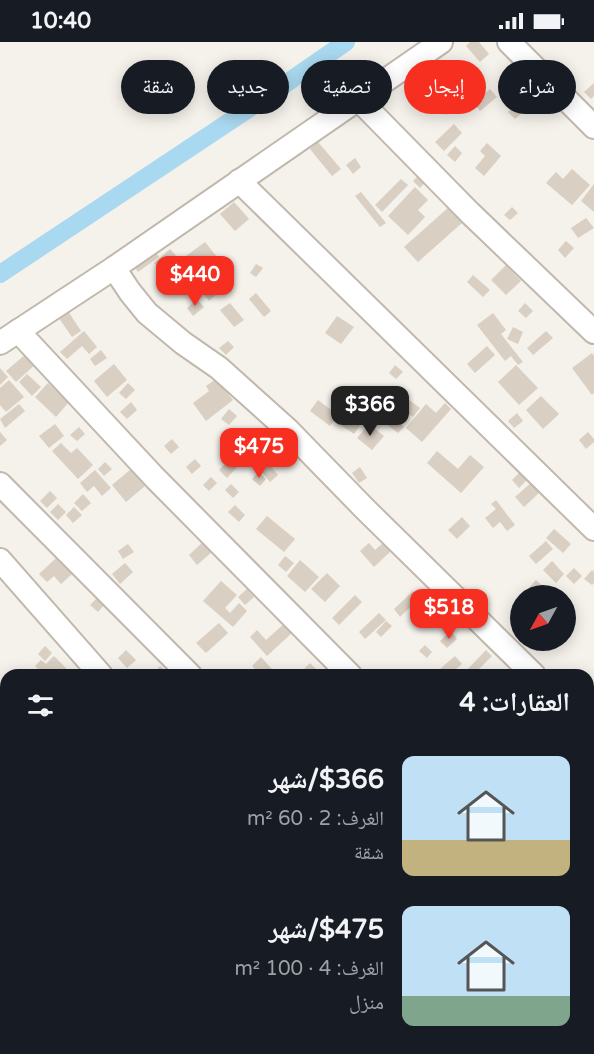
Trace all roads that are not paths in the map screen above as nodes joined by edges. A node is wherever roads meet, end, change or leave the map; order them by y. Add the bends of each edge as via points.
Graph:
1 (441, 42) edge
2 (509, 42) edge
3 (392, 75) edge
4 (334, 114) edge
5 (373, 114) edge
6 (594, 127) edge
7 (239, 181) junction
8 (114, 268) junction
9 (594, 332) edge
10 (9, 337) edge
11 (0, 484) edge
12 (594, 529) edge
13 (0, 560) edge
14 (96, 669) edge
15 (183, 669) edge
16 (344, 669) edge
17 (528, 669) edge

1 - 3 street
2 - 6 street
4 - 7 street
5 - 9 street
7 - 8 street
7 - 12 street
8 - 10 street
8 - 17 street via 147,313 219,368 288,430
10 - 16 street
11 - 15 street
13 - 14 street

